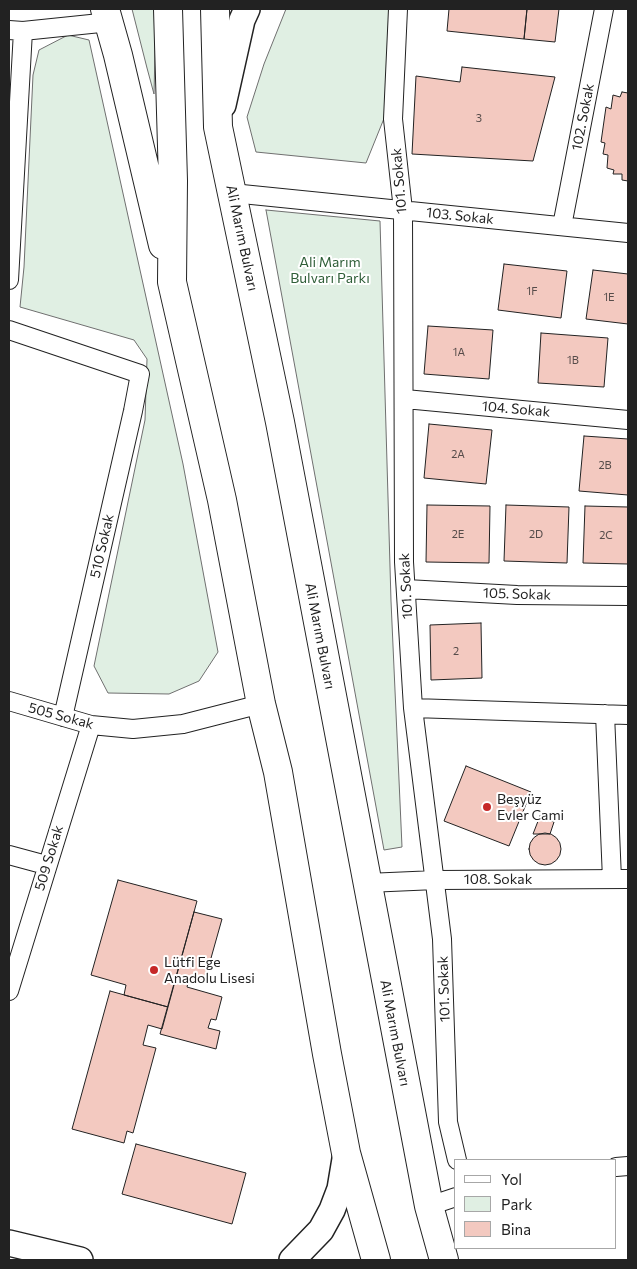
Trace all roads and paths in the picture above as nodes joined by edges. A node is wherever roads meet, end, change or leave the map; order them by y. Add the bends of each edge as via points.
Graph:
1 (168, 9) edge
2 (214, 9) edge
3 (247, 9) edge
4 (398, 9) edge
5 (604, 9) edge
6 (107, 15) edge
7 (16, 31) edge
8 (218, 127) junction
9 (11, 182) edge
10 (232, 193) junction
11 (403, 210) junction
12 (562, 226) junction
13 (628, 233) edge
14 (10, 252) edge
15 (9, 280) edge
16 (172, 282) junction
17 (9, 330) edge
18 (404, 399) junction
19 (628, 420) edge
20 (406, 589) junction
21 (628, 596) edge
22 (9, 701) edge
23 (261, 704) junction
24 (413, 708) junction
25 (605, 714) junction
26 (628, 715) edge
27 (63, 717) junction
28 (91, 725) junction
29 (9, 854) edge
30 (46, 866) junction
31 (620, 879) edge
32 (436, 880) junction
33 (367, 883) junction
34 (9, 991) edge
35 (346, 1153) junction
36 (457, 1159) edge
37 (454, 1198) edge
38 (429, 1206) junction
39 (9, 1244) edge
40 (80, 1260) edge
41 (292, 1260) edge
42 (376, 1260) edge
43 (444, 1260) edge

1 - 16 main road
2 - 8 main road, Ali Marım Bulvarı
3 - 8 street
4 - 11 street, 101. Sokak via 393,119
5 - 12 street, 102. Sokak
6 - 7 street
6 - 16 main road
7 - 9 street
8 - 10 main road, Ali Marım Bulvarı
9 - 14 street
10 - 11 street, 103. Sokak
10 - 33 main road, Ali Marım Bulvarı via 280,422
11 - 12 street, 103. Sokak
11 - 18 street, 101. Sokak
12 - 13 street, 103. Sokak
14 - 15 street
16 - 23 main road via 222,500
17 - 27 street, 510 Sokak via 140,374
18 - 19 street, 104. Sokak
18 - 20 street, 101. Sokak
20 - 21 street, 105. Sokak
20 - 24 street, 101. Sokak
22 - 27 street, 505 Sokak
23 - 28 street, 505 Sokak via 183,724 133,729
23 - 35 main road via 278,772
24 - 25 street
24 - 32 street, 101. Sokak
25 - 26 street
25 - 31 street
27 - 28 street, 505 Sokak
28 - 30 street, 509 Sokak
29 - 30 street
30 - 34 street, 509 Sokak
31 - 32 street, 108. Sokak
32 - 33 street, 108. Sokak
32 - 36 street, 101. Sokak via 442,939 448,1122
33 - 38 main road, Ali Marım Bulvarı
35 - 41 street via 340,1189 332,1210 321,1230
35 - 42 main road
37 - 38 street
38 - 43 main road, Ali Marım Bulvarı
39 - 40 street

